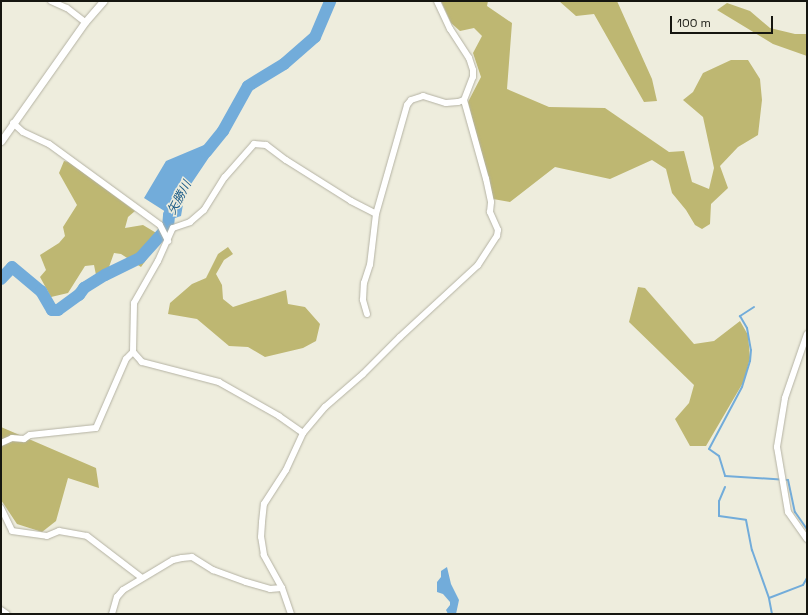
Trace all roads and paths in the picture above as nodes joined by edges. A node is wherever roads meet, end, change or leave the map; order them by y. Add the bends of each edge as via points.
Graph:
1 (51, 1) edge
2 (103, 1) edge
3 (437, 1) edge
4 (86, 22) junction
5 (464, 100) junction
6 (13, 123) junction
7 (1, 141) edge
8 (376, 214) junction
9 (168, 241) junction
10 (367, 314) dead end
11 (807, 334) edge
12 (133, 352) junction
13 (303, 433) junction
14 (1, 443) edge
15 (1, 508) edge
16 (807, 539) edge
17 (142, 578) junction
18 (282, 588) junction
19 (1, 610) edge
20 (6, 614) edge
21 (112, 614) edge
22 (291, 614) edge

1 - 4 street via 67,8
2 - 4 street
3 - 5 street via 450,29 472,63 474,77
4 - 6 street
5 - 8 street via 446,103 423,96 411,100 407,105
5 - 13 street via 486,179 491,202 490,212 498,230 497,236 478,266 400,337 367,371 325,406
6 - 7 street
6 - 9 street via 23,132 49,144 160,226
8 - 9 street via 260,143 250,148 204,210 190,222 173,228
8 - 10 street via 370,266 364,283 363,300
9 - 12 street via 134,303
11 - 16 street via 785,398 778,447 788,512
12 - 13 street via 142,362 219,382 279,416
12 - 14 street via 126,359 96,428 30,434 24,439 12,438
13 - 18 street via 286,470 264,504 261,538 264,555
15 - 17 street via 12,531 47,536 59,532 87,536
17 - 18 street via 173,560 192,557 212,570 246,582 270,589
17 - 21 street via 117,597
18 - 22 street
19 - 20 street

